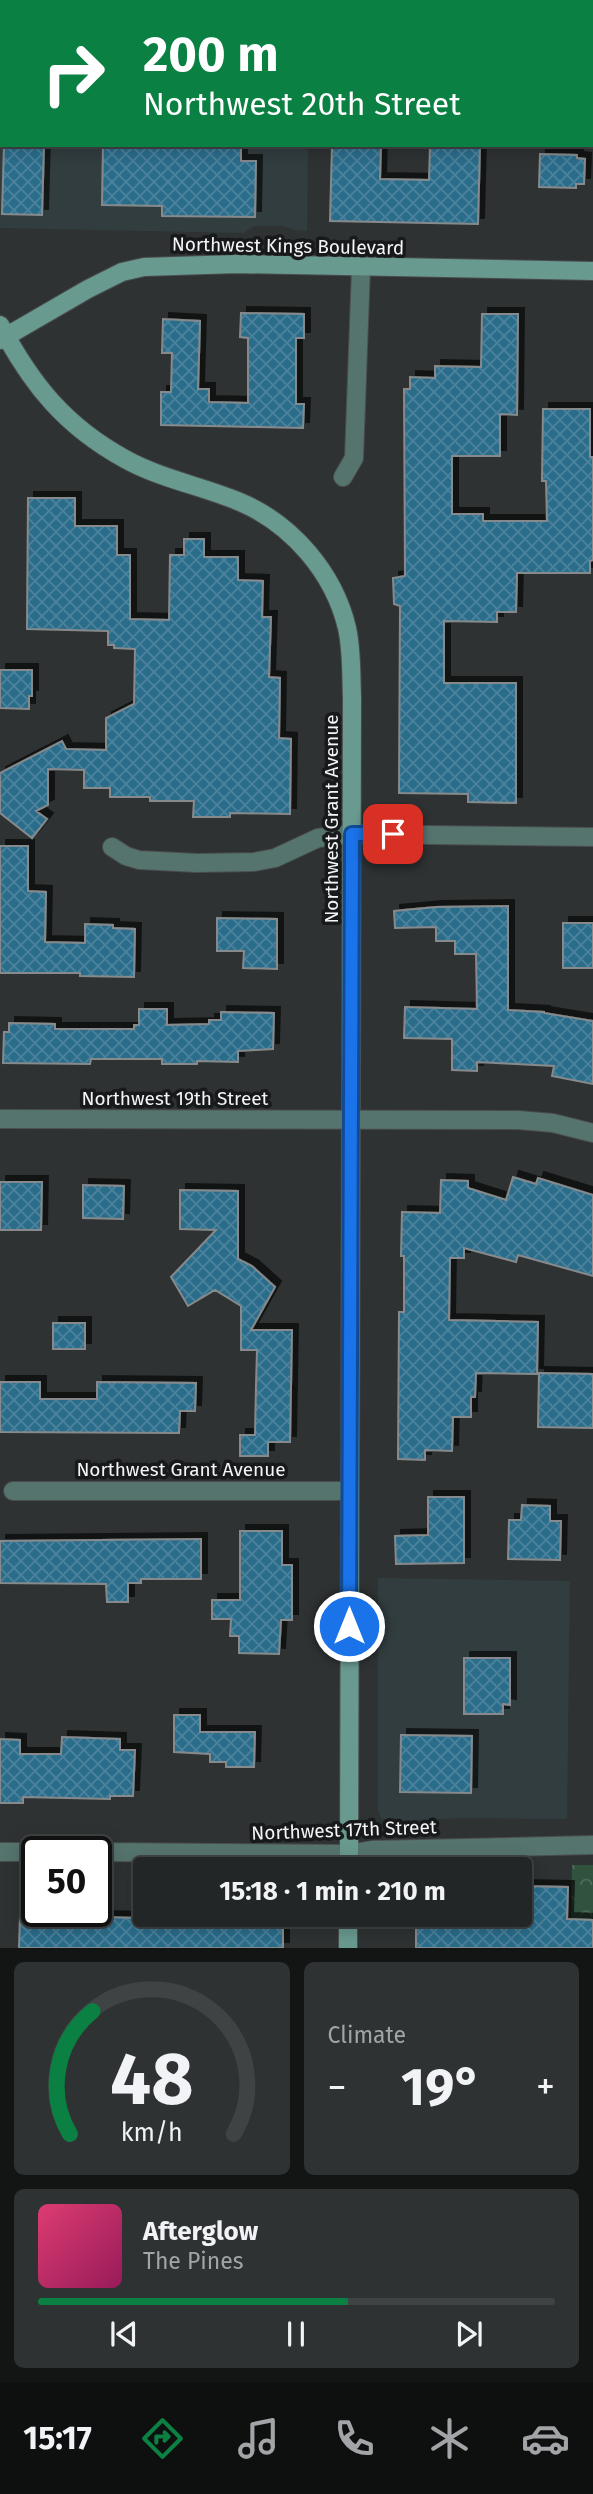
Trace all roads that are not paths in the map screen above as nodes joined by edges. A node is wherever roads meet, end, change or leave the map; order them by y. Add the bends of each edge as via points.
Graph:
1 (361, 268) junction
2 (593, 271) edge
3 (2, 334) edge
4 (343, 477) dead end
5 (352, 834) junction
6 (593, 837) edge
7 (112, 846) dead end
8 (351, 1118) junction
9 (0, 1119) edge
10 (593, 1133) edge
11 (13, 1491) dead end
12 (349, 1491) junction
13 (593, 1844) edge
14 (0, 1852) edge
15 (21, 1852) edge
16 (112, 1854) edge
17 (222, 1857) edge
18 (349, 1857) edge
19 (366, 1857) edge
20 (348, 1927) edge
21 (348, 1948) edge

1 - 2 main road, Northwest Kings Boulevard
1 - 3 main road, Northwest Kings Boulevard via 144,267 122,272
1 - 4 street via 354,458
3 - 5 main road, Northwest Grant Avenue via 41,393 97,442 149,470 266,516 297,540 320,567 333,589 351,652
5 - 6 street
5 - 7 street via 318,838 275,858 254,862 139,860
5 - 8 main road, Northwest Grant Avenue
8 - 9 street, Northwest 19th Street
8 - 10 street, Northwest 19th Street via 518,1120
8 - 12 main road, Northwest Grant Avenue
11 - 12 street, Northwest Grant Avenue
12 - 18 main road, Northwest Grant Avenue
13 - 19 street, Northwest 17th Street via 399,1849
14 - 15 street
16 - 17 street, Northwest 17th Street
20 - 21 main road

